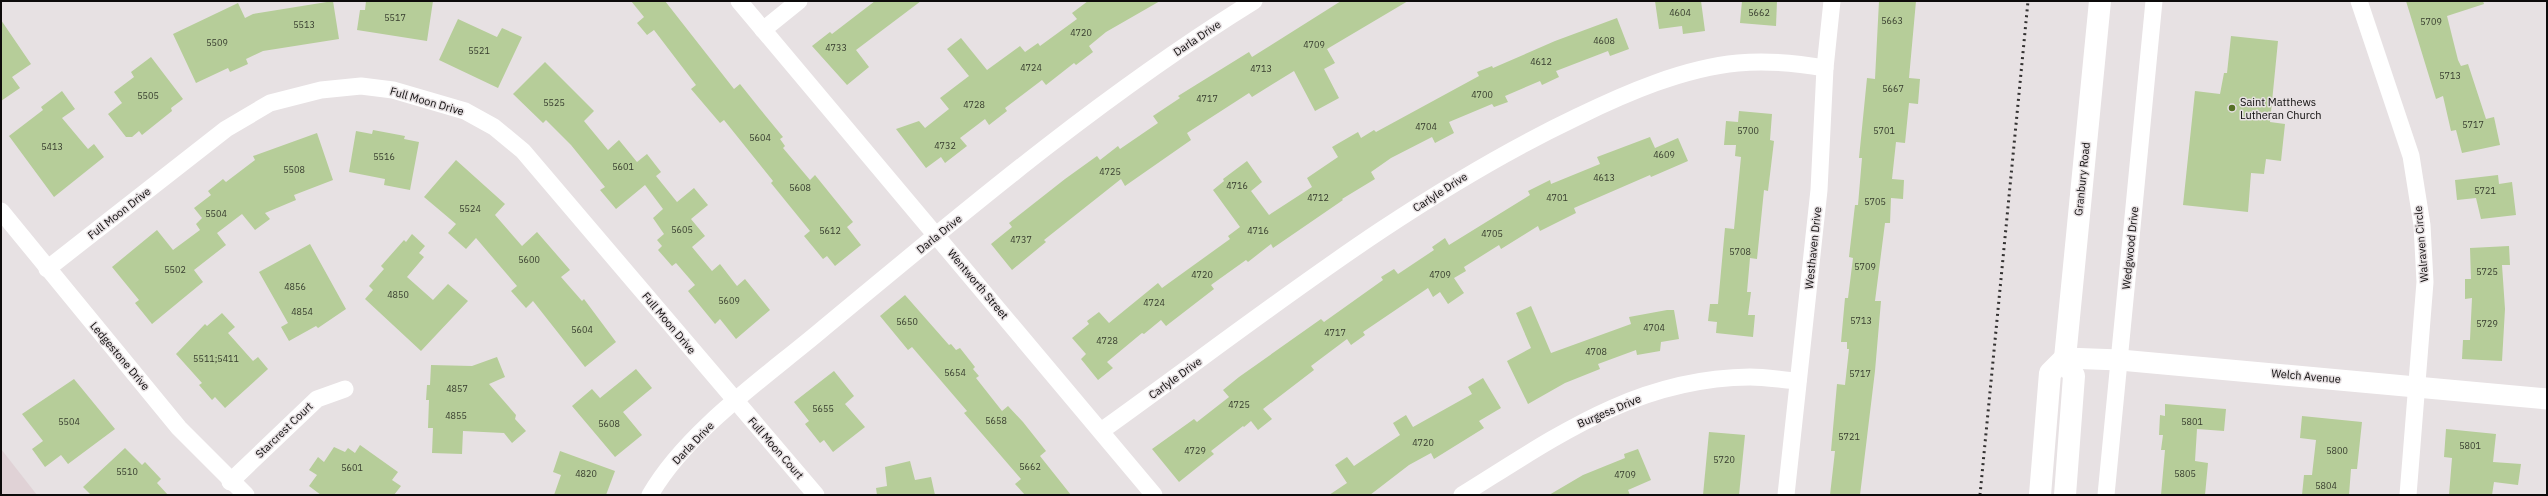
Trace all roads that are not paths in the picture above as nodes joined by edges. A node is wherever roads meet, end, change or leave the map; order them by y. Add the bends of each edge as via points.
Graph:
1 (739, 1) edge
2 (799, 1) edge
3 (1254, 1) edge
4 (1832, 1) edge
5 (2100, 1) edge
6 (2154, 1) edge
7 (2358, 1) edge
8 (763, 30) junction
9 (1826, 68) junction
10 (1, 211) edge
11 (937, 236) junction
12 (47, 269) junction
13 (2065, 358) junction
14 (2120, 360) junction
15 (1798, 381) junction
16 (2418, 386) junction
17 (345, 389) dead end
18 (2547, 399) edge
19 (736, 402) junction
20 (1101, 431) junction
21 (230, 482) junction
22 (246, 495) edge
23 (650, 495) edge
24 (816, 495) edge
25 (1154, 495) edge
26 (1462, 495) edge
27 (1786, 495) edge
28 (2040, 495) edge
29 (2065, 495) edge
30 (2106, 495) edge
31 (2408, 495) edge

1 - 8 street, Wentworth Street
2 - 8 street
3 - 11 street, Darla Drive via 1197,36 1050,144
4 - 9 street, Westhaven Drive
5 - 13 main road, Granbury Road
6 - 14 street, Wedgwood Drive
7 - 16 street, Walraven Circle via 2412,164 2422,225 2425,282
8 - 11 street, Wentworth Street
9 - 15 street, Westhaven Drive via 1819,190
9 - 20 street, Carlyle Drive via 1790,62 1737,63 1671,77 1620,96 1552,129 1469,173 1372,236
10 - 12 street, Ledgestone Drive
11 - 19 street, Darla Drive
11 - 20 street, Wentworth Street
12 - 19 street, Full Moon Drive via 226,129 270,103 334,89 362,86 392,90 465,111 494,127 523,151
12 - 21 street, Ledgestone Drive via 179,428
13 - 14 street, Welch Avenue
13 - 28 main road via 2050,373
13 - 29 main road via 2074,376
14 - 16 street, Welch Avenue
14 - 30 street, Wedgwood Drive
15 - 26 street, Burgess Drive via 1749,377 1689,384 1629,400 1582,421
15 - 27 street, Westhaven Drive
16 - 18 street, Welch Avenue
16 - 31 street, Walraven Circle
17 - 21 street, Starcrest Court via 317,399
19 - 23 street, Darla Drive via 713,421 661,476
19 - 24 street, Full Moon Court
20 - 25 street, Wentworth Street
21 - 22 street, Ledgestone Drive

